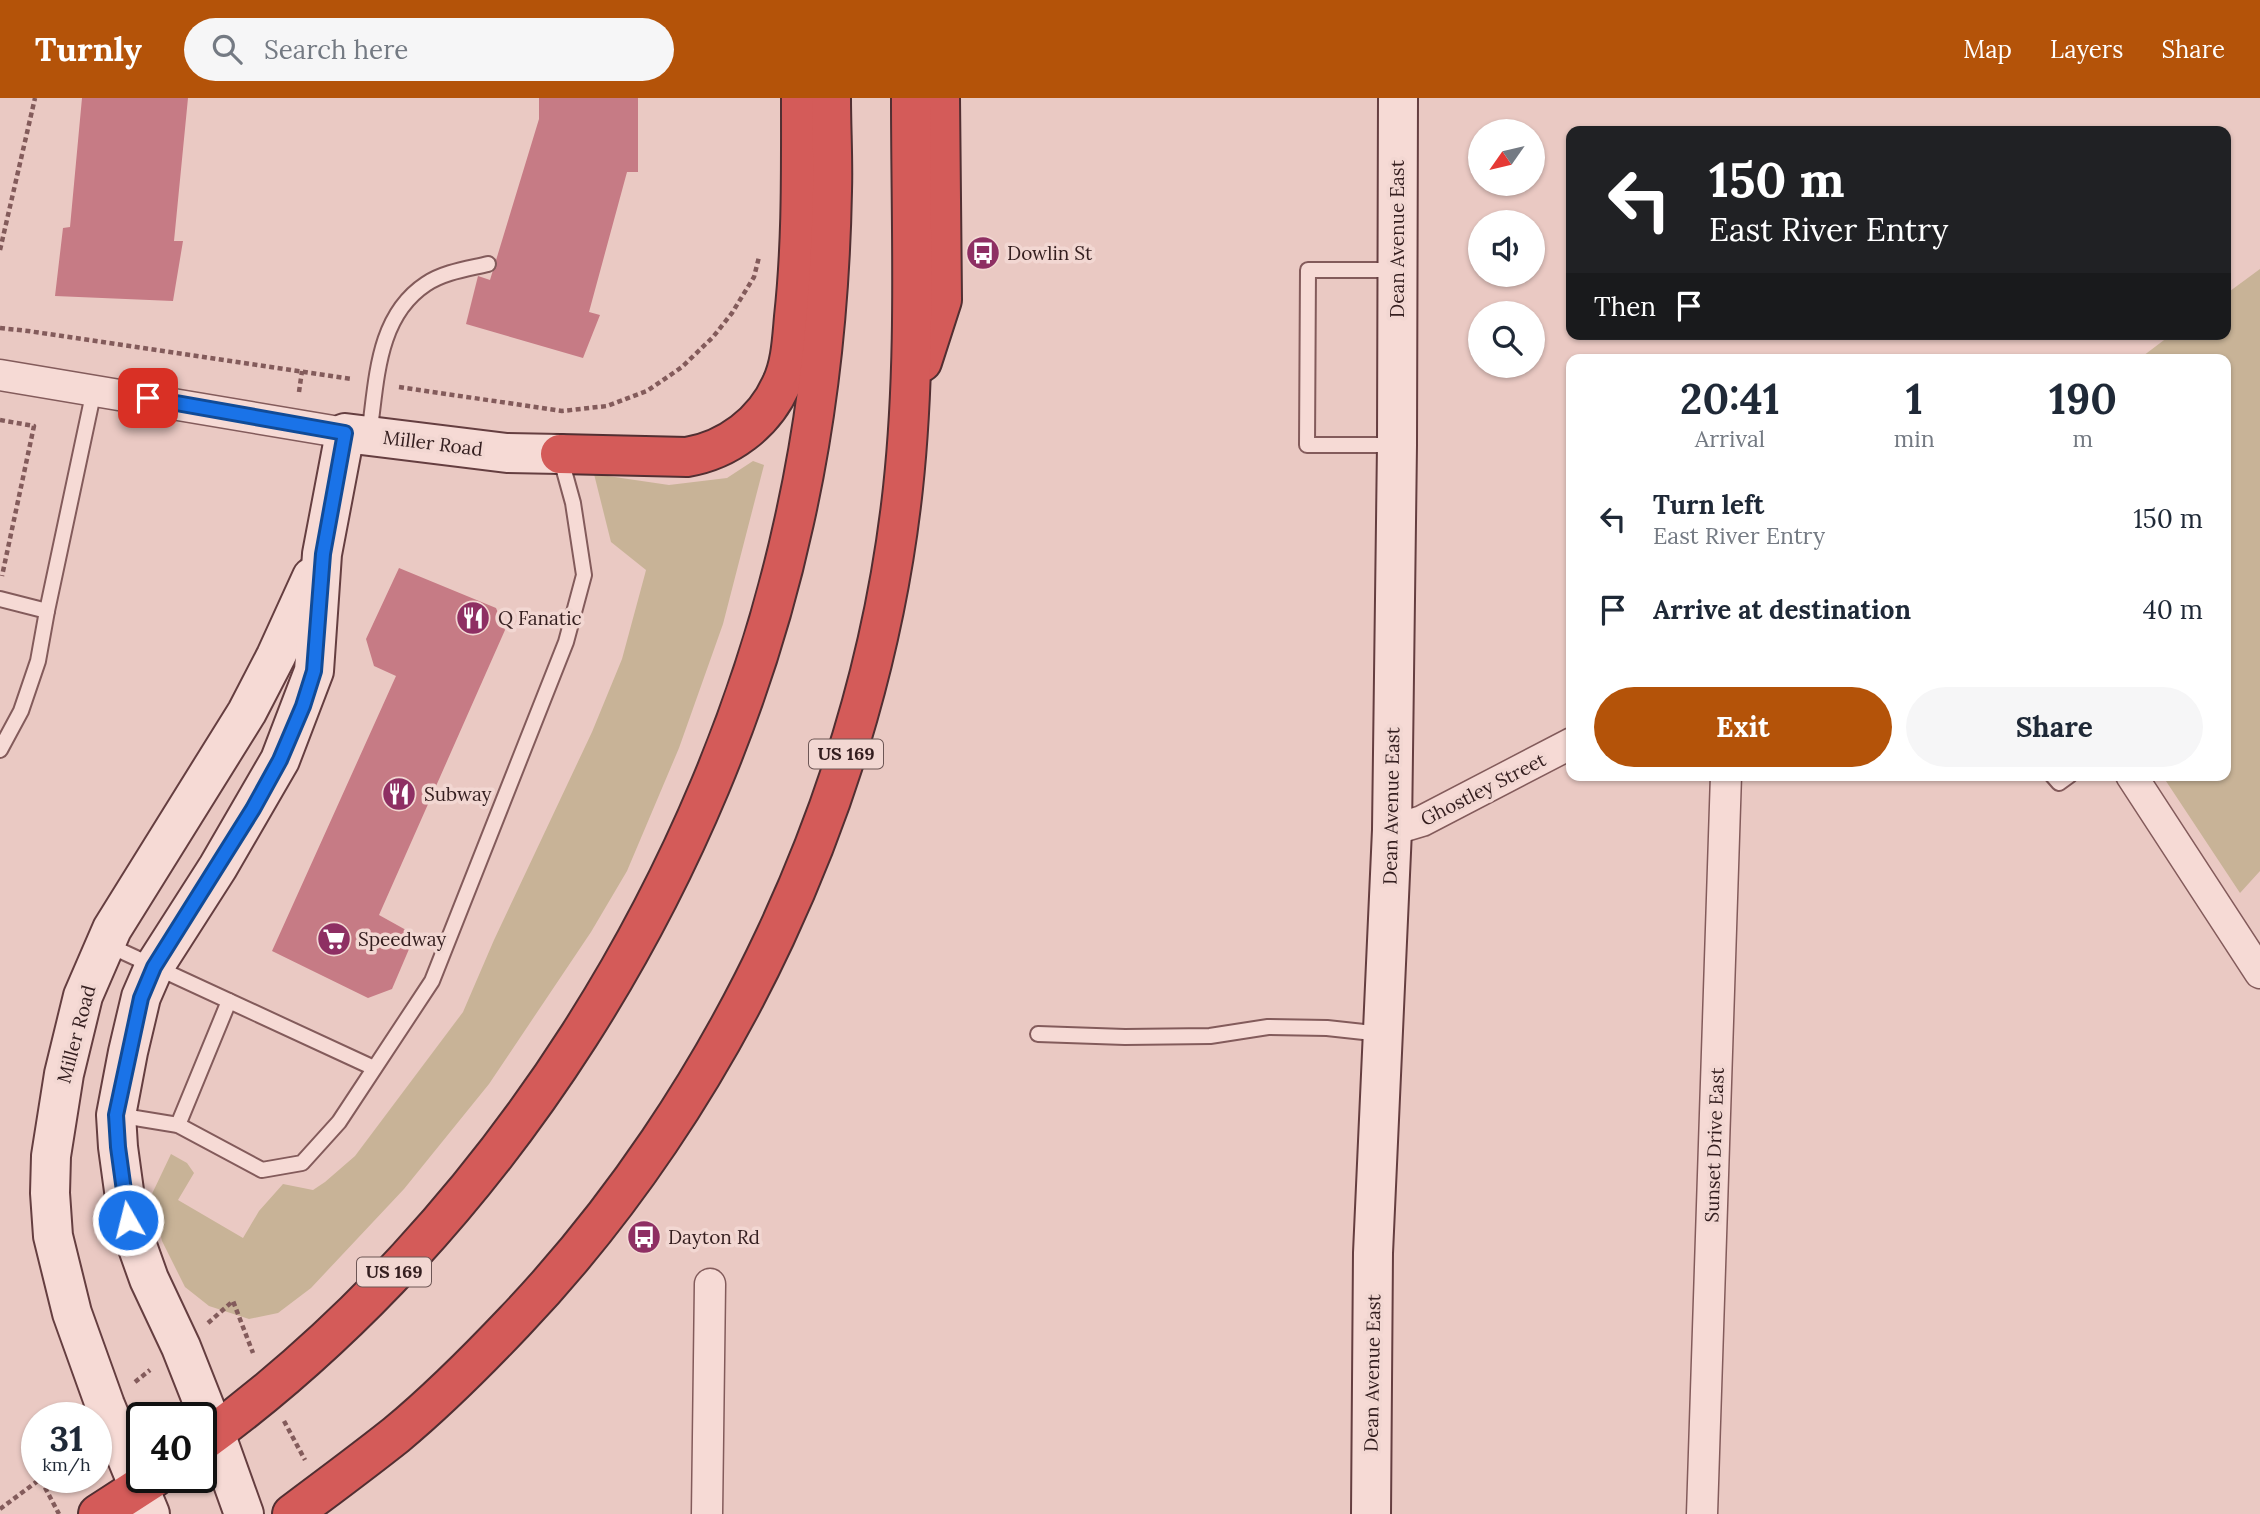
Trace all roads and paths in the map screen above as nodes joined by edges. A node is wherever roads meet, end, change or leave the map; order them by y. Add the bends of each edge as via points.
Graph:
1 (36, 98) edge
2 (801, 98) edge
3 (831, 98) edge
4 (911, 98) edge
5 (940, 98) edge
6 (1398, 98) edge
7 (761, 246) dead end
8 (0, 250) edge
9 (488, 264) dead end
10 (1397, 270) junction
11 (0, 328) edge
12 (0, 375) edge
13 (377, 383) junction
14 (94, 390) junction
15 (911, 401) junction
16 (0, 419) edge
17 (357, 434) junction
18 (1397, 444) junction
19 (560, 454) junction
20 (323, 554) junction
21 (1, 581) edge
22 (0, 599) edge
23 (47, 611) junction
24 (1566, 746) edge
25 (0, 750) edge
26 (1726, 781) edge
27 (2135, 781) edge
28 (1392, 831) junction
29 (106, 944) junction
30 (154, 967) junction
31 (2260, 973) edge
32 (229, 1002) junction
33 (1038, 1034) dead end
34 (1383, 1034) junction
35 (374, 1068) junction
36 (116, 1115) junction
37 (178, 1125) junction
38 (710, 1284) dead end
39 (197, 1402) edge
40 (217, 1431) edge
41 (126, 1448) edge
42 (217, 1457) edge
43 (22, 1493) edge
44 (49, 1493) edge
45 (148, 1493) edge
46 (0, 1509) edge
47 (59, 1514) edge
48 (98, 1514) edge
49 (244, 1514) edge
50 (292, 1514) edge
51 (707, 1514) edge
52 (1371, 1514) edge
53 (1702, 1514) edge

1 - 8 path
2 - 19 highway via 799,264 791,350 782,385 760,418 734,439 704,454
3 - 40 highway, US 169 via 832,191 825,315 794,522 767,627 690,834 605,995 473,1182 374,1293 268,1391
4 - 15 highway, US 169
5 - 15 highway via 942,300
6 - 10 street, Dean Avenue East
7 - 13 path via 754,277 713,337 682,367 647,391 607,406 562,411
9 - 13 lane via 426,283 401,306 386,335
10 - 18 street, Dean Avenue East
10 - 18 lane via 1308,270 1307,445
11 - 13 path
12 - 14 street
13 - 17 lane
14 - 17 street
14 - 23 lane
15 - 50 highway, US 169 via 901,504 862,703 803,874 728,1028 647,1158 514,1321 399,1432
16 - 21 path via 34,426
17 - 19 street, Miller Road via 507,453
17 - 20 street, Miller Road
18 - 28 street, Dean Avenue East
19 - 35 lane via 584,575 566,642 432,981
20 - 29 street, Miller Road via 247,712
20 - 30 street, Miller Road via 314,671 303,706 253,809
22 - 23 lane
23 - 25 lane via 38,661 21,711
24 - 28 street, Ghostley Street via 1422,821
26 - 53 street, Sunset Drive East
27 - 31 street
28 - 34 street, Dean Avenue East
29 - 30 lane
29 - 41 street, Miller Road via 83,996 64,1074 50,1193 52,1236 72,1313 105,1405
30 - 32 lane
30 - 36 street, Miller Road via 141,998
32 - 35 lane
32 - 37 lane
33 - 34 lane via 1210,1036 1268,1027
34 - 52 street, Dean Avenue East via 1373,1253
35 - 37 lane via 339,1122 302,1163 262,1170
36 - 37 lane
36 - 39 street, Miller Road via 128,1220 181,1347
38 - 51 street
42 - 49 street, Miller Road
43 - 46 path
44 - 47 path
45 - 48 highway

